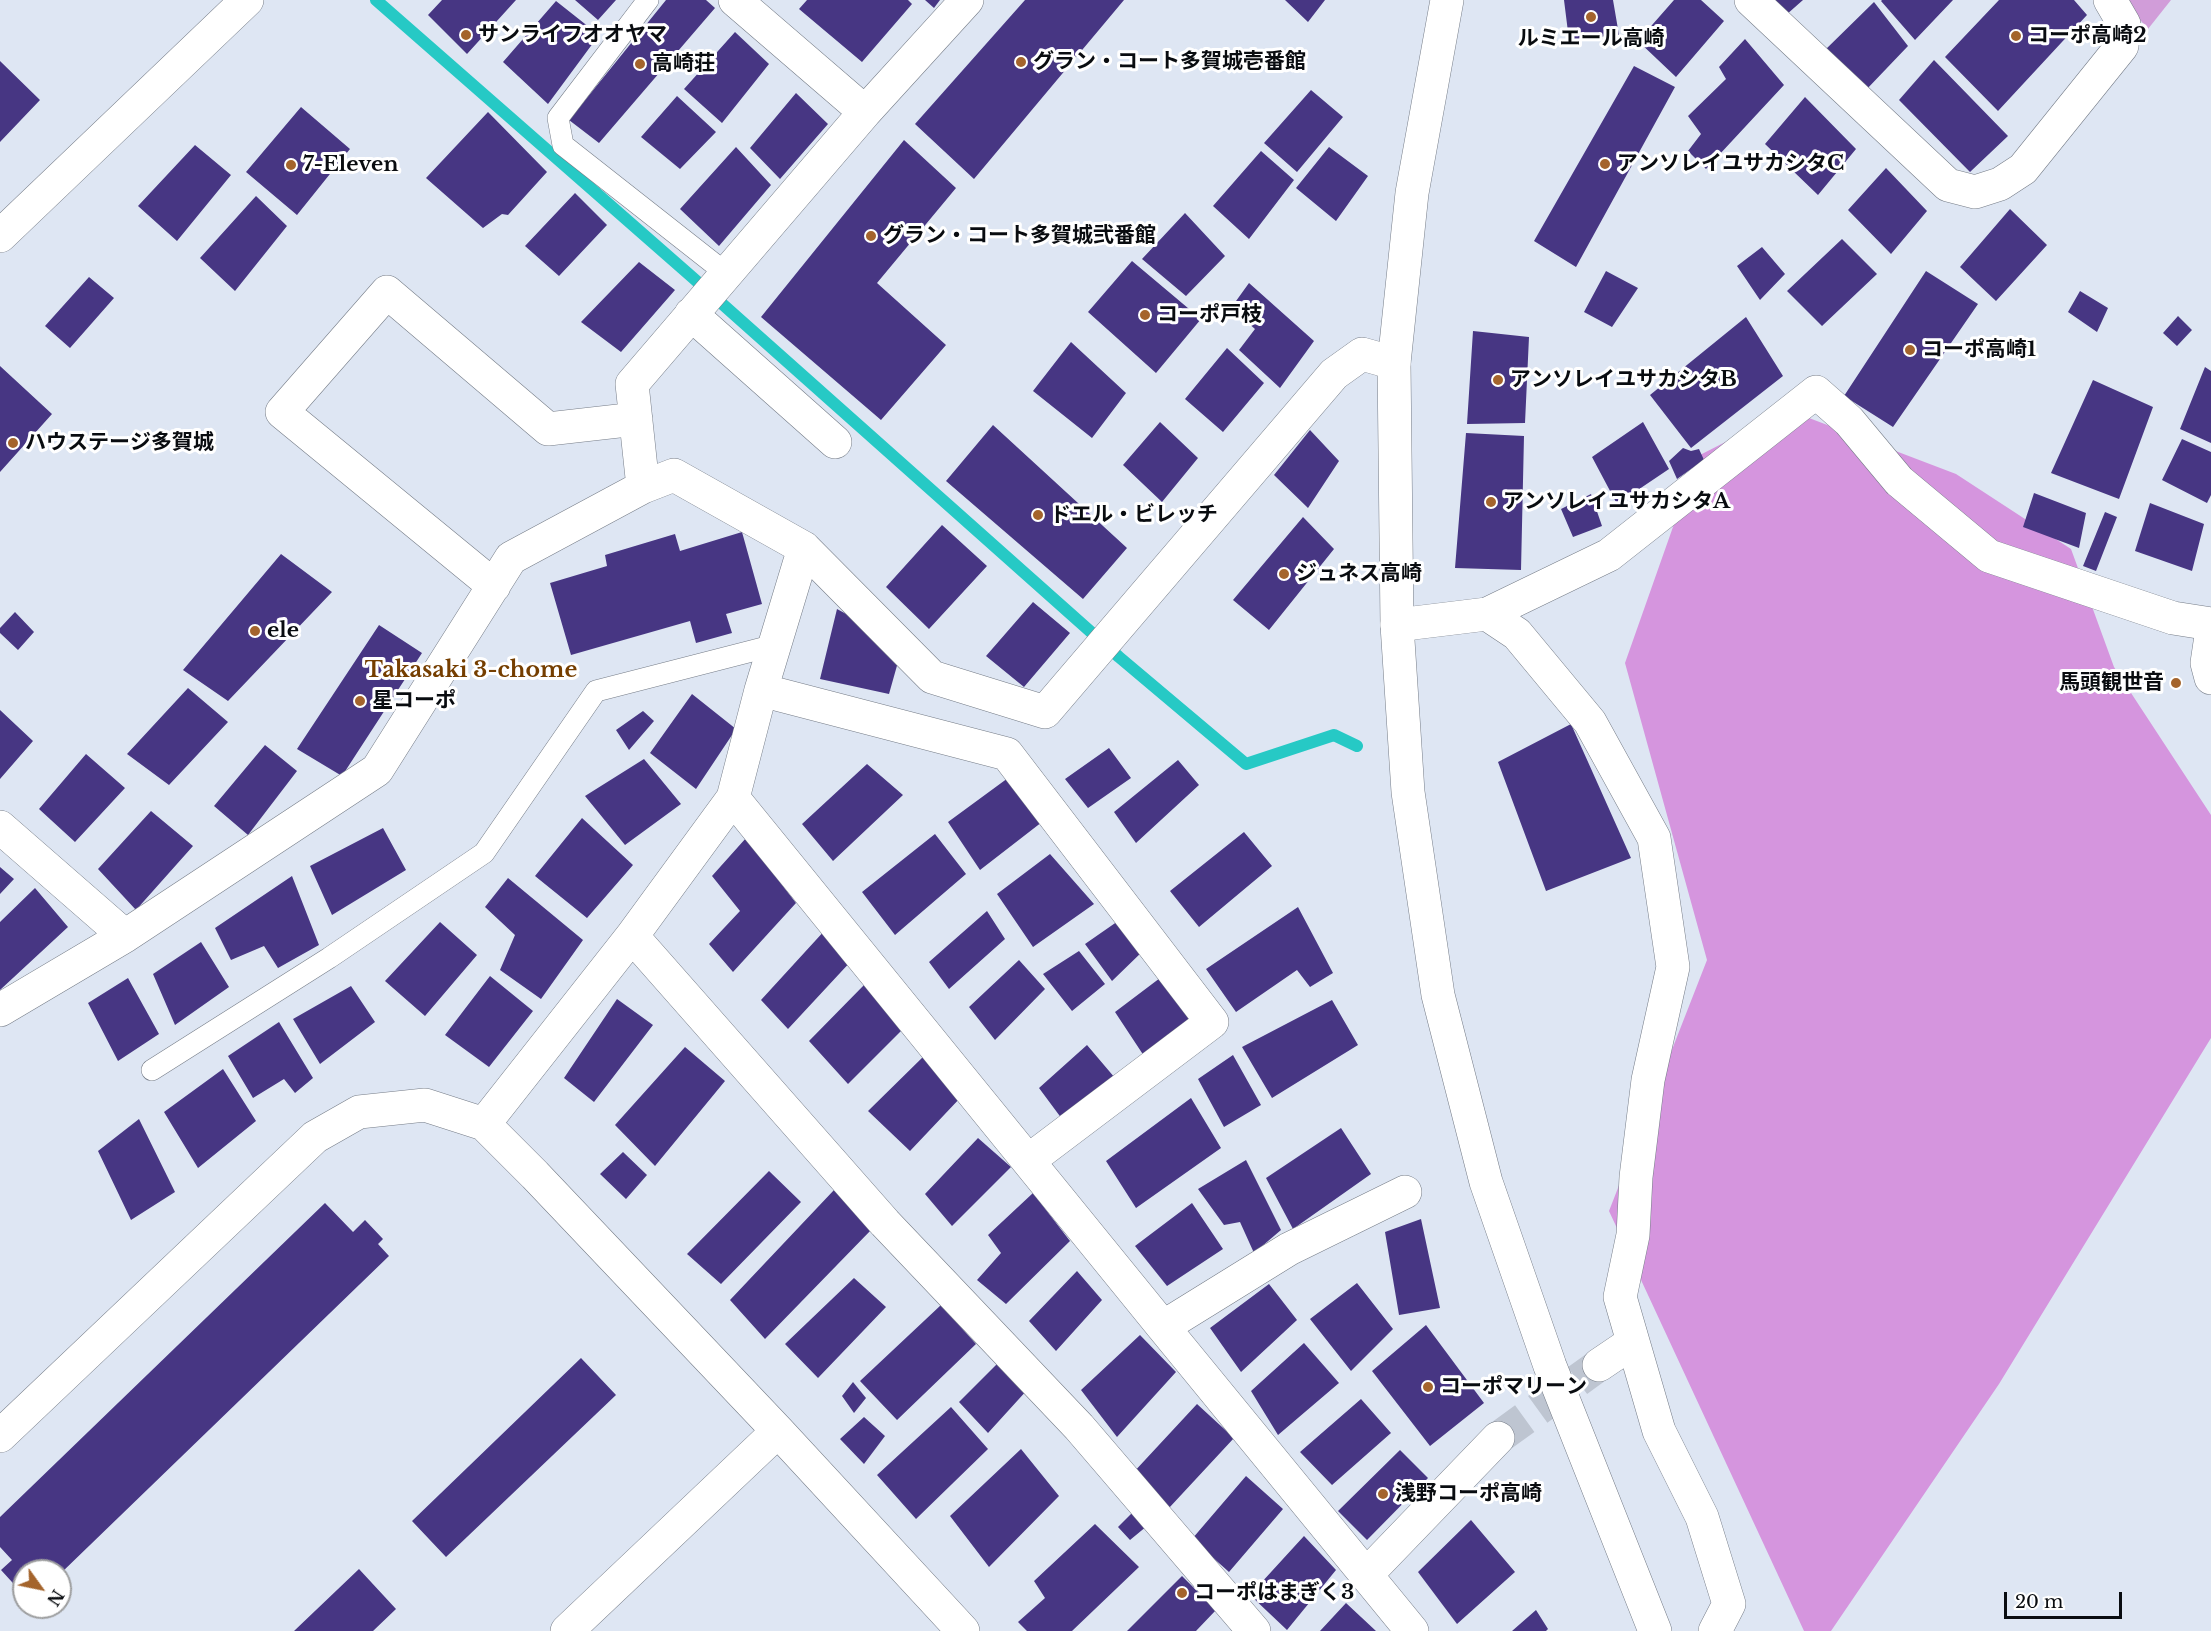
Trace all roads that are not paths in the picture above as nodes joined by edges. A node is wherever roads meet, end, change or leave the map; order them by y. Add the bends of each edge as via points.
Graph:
1 (247, 0) edge
2 (648, 0) edge
3 (735, 0) edge
4 (967, 0) edge
5 (1447, 0) edge
6 (1751, 0) edge
7 (2110, 0) edge
8 (865, 112) junction
9 (0, 236) edge
10 (710, 293) junction
11 (1394, 363) junction
12 (636, 419) junction
13 (835, 442) dead end
14 (643, 487) junction
15 (804, 548) junction
16 (494, 586) junction
17 (1487, 614) junction
18 (2211, 624) edge
19 (1397, 625) junction
20 (2211, 636) edge
21 (775, 645) junction
22 (2211, 678) edge
23 (761, 690) junction
24 (733, 798) junction
25 (0, 827) edge
26 (125, 936) junction
27 (632, 936) junction
28 (0, 1010) edge
29 (152, 1070) dead end
30 (484, 1124) junction
31 (1028, 1161) junction
32 (1405, 1192) dead end
33 (1162, 1327) junction
34 (1633, 1341) junction
35 (1599, 1365) tunnel mouth
36 (778, 1431) junction
37 (0, 1436) edge
38 (1498, 1438) tunnel mouth
39 (1366, 1575) junction
40 (567, 1631) edge
41 (963, 1631) edge
42 (1254, 1631) edge
43 (1412, 1631) edge
44 (1655, 1631) edge
45 (1715, 1631) edge

1 - 9 street
2 - 10 lane via 558,118 563,144
3 - 8 street
4 - 8 street
5 - 11 street via 1413,193
6 - 7 street via 1948,185 1975,192 2000,184 2023,169 2122,46 2124,24
8 - 10 street
10 - 12 street via 632,384
10 - 13 street
11 - 15 street via 1362,354 1334,374 1045,712 932,677
11 - 19 street
12 - 14 street
12 - 16 street via 548,429 387,292 282,412
14 - 15 street via 675,475
14 - 16 street via 511,558
15 - 21 street
16 - 26 street via 376,770
17 - 18 street via 1609,555 1816,392 1849,421 1899,481 1989,555 2173,618
17 - 19 street
17 - 34 street via 1517,634 1590,722 1653,838 1673,967 1648,1080 1633,1235 1620,1297
19 - 44 street via 1408,792 1441,1006 1486,1182 1550,1366
20 - 22 street via 2207,663
21 - 23 street
21 - 29 lane via 597,691 484,853 329,958
23 - 24 street
23 - 31 street via 1007,754 1212,1022
24 - 27 street
24 - 31 street
25 - 26 street
26 - 28 street
27 - 30 street
27 - 42 street via 885,1223 1079,1427
30 - 36 street
30 - 37 street via 425,1105 359,1112 315,1137
31 - 33 street
32 - 33 street via 1289,1249
33 - 39 street
34 - 35 street
34 - 45 street via 1659,1431 1702,1517 1729,1605
36 - 40 street
36 - 41 street
38 - 39 street
39 - 43 street

